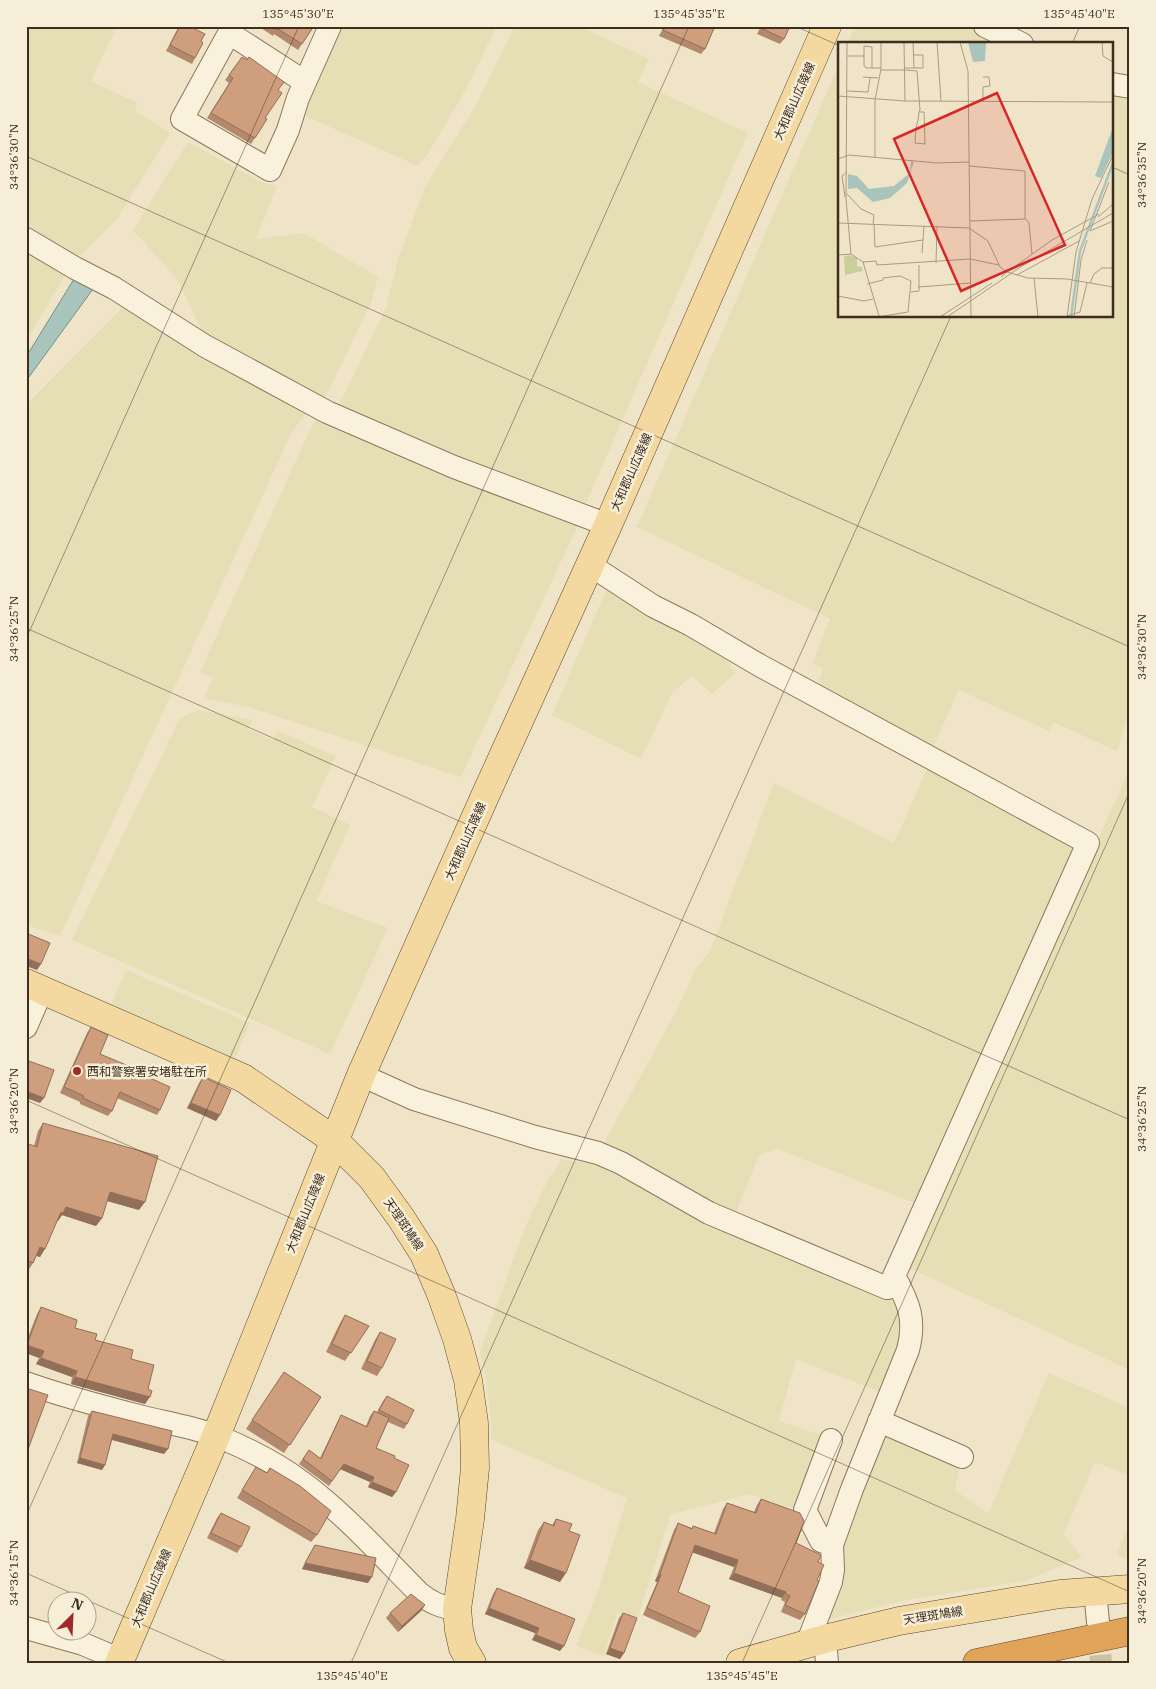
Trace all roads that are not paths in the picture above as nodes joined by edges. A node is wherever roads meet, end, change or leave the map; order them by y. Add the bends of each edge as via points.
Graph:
1 (330, 26) edge
2 (827, 26) edge
3 (985, 26) edge
4 (231, 30) edge
5 (1018, 42) edge
6 (305, 82) junction
7 (1114, 84) edge
8 (1130, 87) edge
9 (26, 239) edge
10 (608, 525) junction
11 (590, 565) junction
12 (34, 986) edge
13 (26, 1027) edge
14 (361, 1075) junction
15 (334, 1140) junction
16 (899, 1285) junction
17 (26, 1383) edge
18 (880, 1421) junction
19 (216, 1436) junction
20 (830, 1440) dead end
21 (962, 1457) dead end
22 (832, 1545) junction
23 (1130, 1589) edge
24 (1095, 1591) junction
25 (457, 1609) junction
26 (1098, 1622) tunnel mouth
27 (26, 1628) edge
28 (1130, 1631) edge
29 (1130, 1649) edge
30 (811, 1651) edge
31 (120, 1661) edge
32 (472, 1663) edge
33 (740, 1663) edge
34 (977, 1663) edge
35 (1016, 1663) edge

1 - 6 street
2 - 10 main road, 大和郡山広陵線
3 - 5 street
4 - 6 street
4 - 6 street via 182,119 270,170
7 - 8 street
9 - 10 street via 114,288 205,346 327,412 454,467
10 - 11 main road, 大和郡山広陵線
11 - 14 main road, 大和郡山広陵線
11 - 16 street via 653,606 1088,843 894,1276
12 - 13 street
12 - 15 main road, 天理斑鳩線 via 243,1078
14 - 15 main road, 大和郡山広陵線
14 - 16 street via 414,1099 598,1153 709,1213 887,1288
15 - 19 main road, 大和郡山広陵線
15 - 25 main road, 天理斑鳩線 via 372,1178 402,1218 424,1254 458,1339 474,1423 475,1468
16 - 18 street via 912,1319 912,1335
17 - 19 street via 70,1398
18 - 21 street
18 - 22 street
19 - 25 street via 302,1482 354,1527 430,1603
19 - 31 main road, 大和郡山広陵線
20 - 22 street via 805,1510 821,1541
22 - 30 street via 834,1570
23 - 24 main road, 天理斑鳩線
24 - 26 street
24 - 30 main road, 天理斑鳩線 via 899,1620
25 - 32 main road, 天理斑鳩線 via 463,1648
27 - 31 street via 83,1644
28 - 34 highway
29 - 35 highway
30 - 33 main road, 天理斑鳩線

